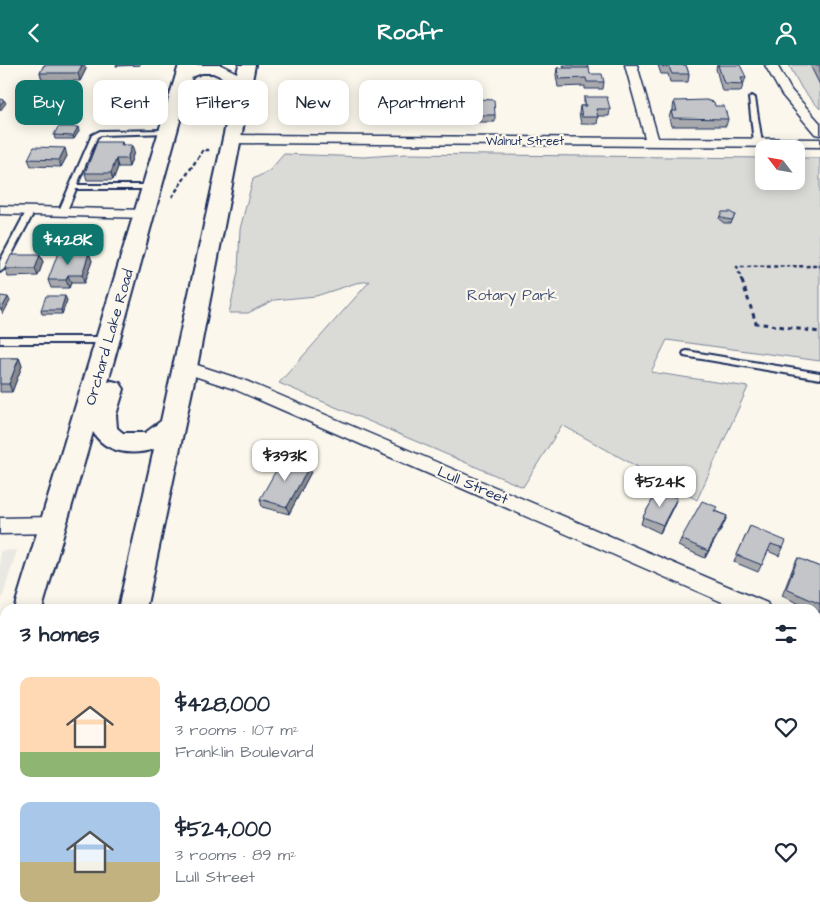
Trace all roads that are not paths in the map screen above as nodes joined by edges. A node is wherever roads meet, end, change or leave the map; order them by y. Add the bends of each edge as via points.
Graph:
1 (246, 65) edge
2 (631, 65) edge
3 (771, 65) edge
4 (185, 69) edge
5 (752, 98) dead end
6 (820, 131) edge
7 (167, 133) junction
8 (231, 139) junction
9 (758, 140) edge
10 (653, 142) junction
11 (755, 143) edge
12 (805, 143) edge
13 (820, 143) edge
14 (72, 187) junction
15 (152, 187) junction
16 (0, 210) edge
17 (30, 212) junction
18 (62, 213) junction
19 (144, 213) junction
20 (133, 251) junction
21 (0, 269) edge
22 (108, 339) junction
23 (0, 340) edge
24 (687, 353) dead end
25 (185, 367) junction
26 (820, 376) edge
27 (172, 425) junction
28 (54, 525) junction
29 (0, 526) edge
30 (30, 604) edge
31 (133, 604) edge
32 (748, 604) edge

1 - 8 main road
2 - 10 street
3 - 6 street via 786,93
4 - 7 main road, Orchard Lake Road
4 - 8 main road via 215,68 230,75 221,130
5 - 9 lane
7 - 14 lane via 100,133 94,137
7 - 15 main road, Orchard Lake Road
8 - 10 street, Walnut Street
8 - 25 main road
10 - 11 street, Walnut Street
12 - 13 street, Walnut Street
14 - 15 lane
14 - 18 lane
15 - 19 main road, Orchard Lake Road
16 - 17 street
17 - 18 street
17 - 21 lane
18 - 19 street
19 - 20 main road, Orchard Lake Road
20 - 22 main road, Orchard Lake Road
20 - 27 main road via 144,268 103,423 106,432 116,441 128,444 153,441
22 - 23 lane
22 - 28 main road, Orchard Lake Road
24 - 26 lane
25 - 27 main road
25 - 32 street, Lull Street via 240,385
27 - 31 main road
28 - 29 street
28 - 30 main road, Orchard Lake Road

